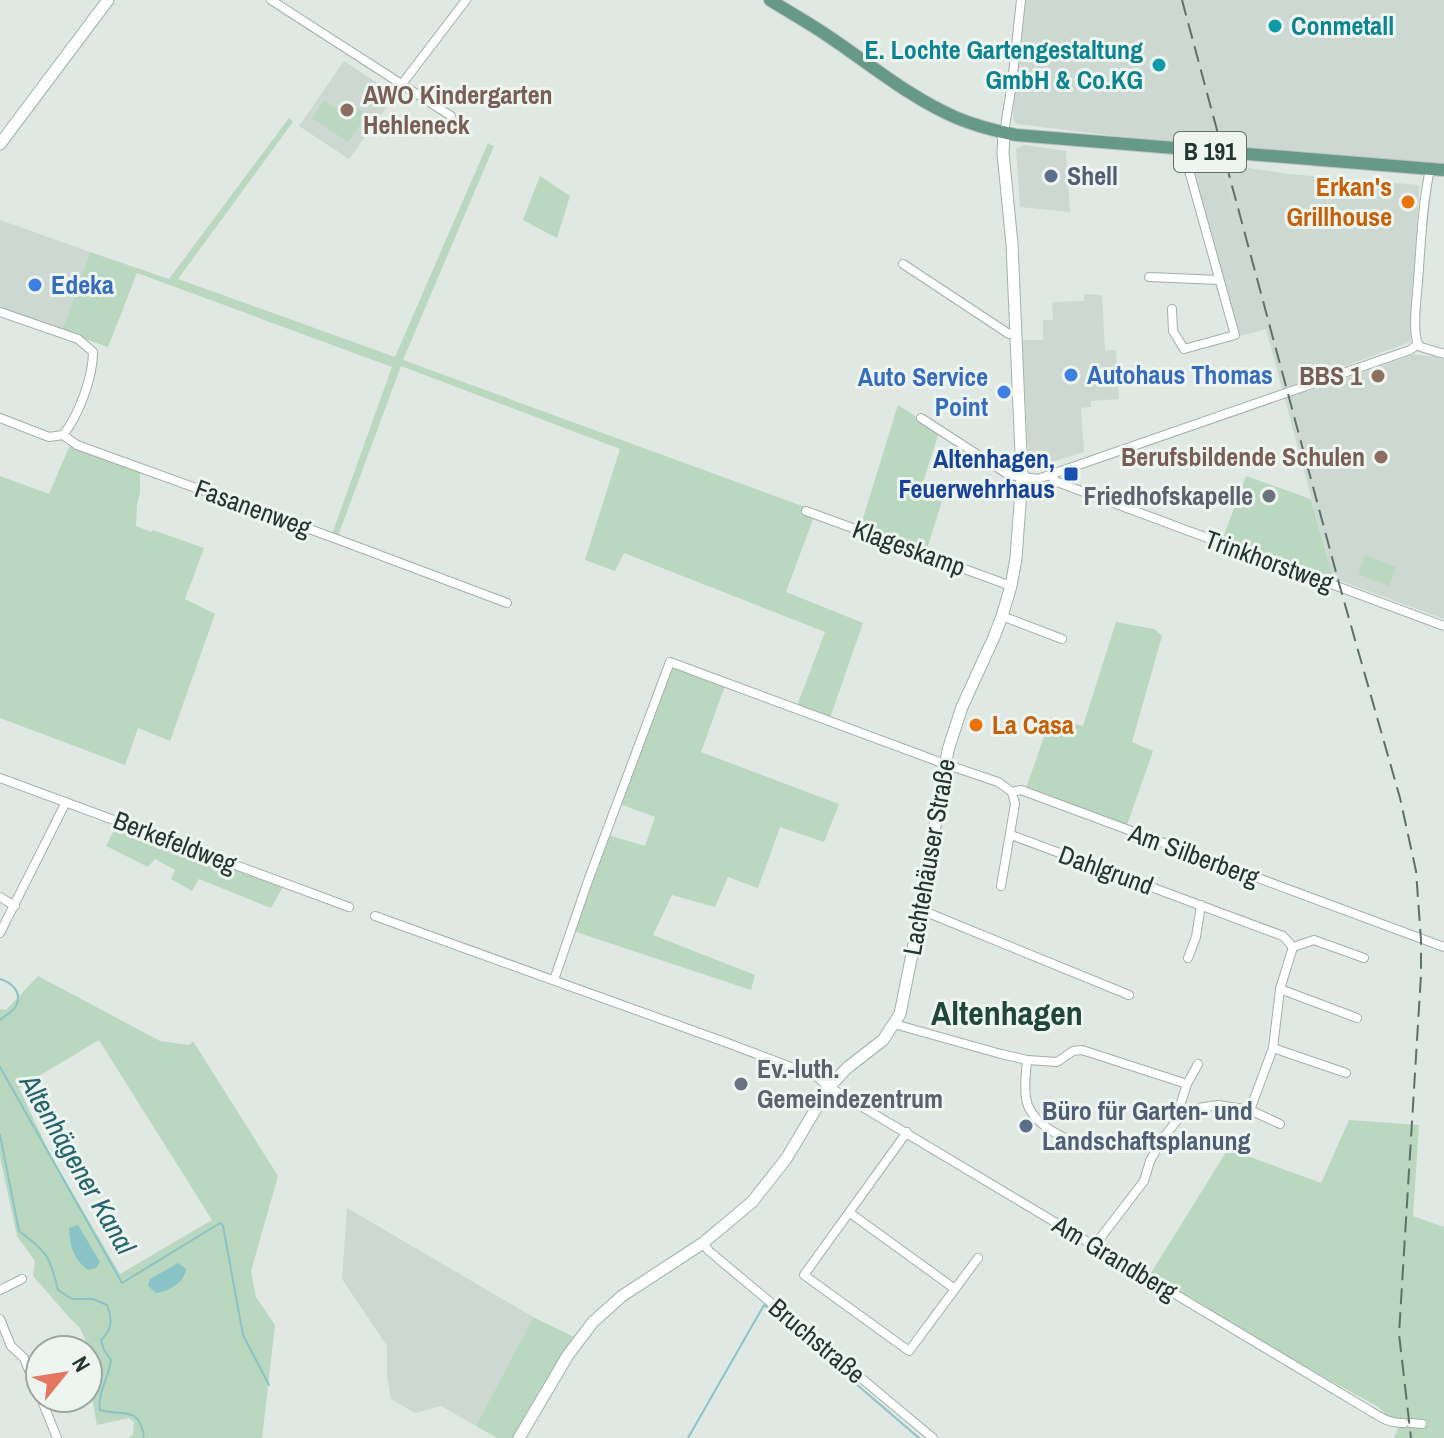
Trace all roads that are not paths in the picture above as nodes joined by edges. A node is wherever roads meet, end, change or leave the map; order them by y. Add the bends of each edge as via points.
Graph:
1 (108, 0) edge
2 (271, 0) edge
3 (466, 0) edge
4 (770, 0) edge
5 (1021, 0) edge
6 (402, 84) junction
7 (451, 116) dead end
8 (1004, 133) junction
9 (1, 140) edge
10 (1183, 149) junction
11 (1430, 169) junction
12 (1444, 170) edge
13 (903, 264) dead end
14 (1149, 277) dead end
15 (1219, 280) junction
16 (1172, 309) dead end
17 (0, 312) edge
18 (1017, 334) junction
19 (1418, 344) junction
20 (1444, 354) edge
21 (0, 418) edge
22 (921, 418) dead end
23 (63, 435) junction
24 (1050, 475) junction
25 (1022, 477) junction
26 (806, 511) dead end
27 (1011, 586) junction
28 (507, 603) dead end
29 (1002, 616) junction
30 (1444, 626) edge
31 (1062, 639) dead end
32 (945, 764) junction
33 (0, 778) edge
34 (1012, 792) junction
35 (66, 802) junction
36 (1011, 835) junction
37 (1001, 886) dead end
38 (0, 897) edge
39 (1201, 905) junction
40 (15, 906) junction
41 (349, 907) dead end
42 (921, 910) junction
43 (375, 916) dead end
44 (0, 933) edge
45 (1293, 947) junction
46 (1444, 947) edge
47 (1188, 958) dead end
48 (1364, 958) dead end
49 (554, 980) junction
50 (1280, 989) junction
51 (1129, 995) dead end
52 (1357, 1018) dead end
53 (894, 1024) junction
54 (1273, 1048) junction
55 (1027, 1060) junction
56 (1198, 1064) dead end
57 (1346, 1073) dead end
58 (1187, 1084) junction
59 (829, 1087) junction
60 (1250, 1110) junction
61 (1179, 1118) junction
62 (1280, 1124) dead end
63 (907, 1132) junction
64 (1077, 1143) dead end
65 (850, 1213) junction
66 (703, 1243) junction
67 (1095, 1245) junction
68 (978, 1258) dead end
69 (22, 1279) dead end
70 (955, 1289) junction
71 (0, 1290) edge
72 (0, 1319) edge
73 (24, 1358) edge
74 (47, 1414) edge
75 (1422, 1424) dead end
76 (57, 1438) edge
77 (519, 1438) edge
78 (933, 1438) edge

1 - 9 street
2 - 6 street
3 - 6 street
4 - 8 main road, B 191 via 930,104
5 - 8 street
6 - 7 street
8 - 10 main road, B 191
8 - 18 street, Lachtehäuser Straße
10 - 11 main road, B 191
10 - 15 street
11 - 12 main road, B 191
11 - 19 street
13 - 18 street via 1009,334
14 - 15 street
15 - 16 street via 1235,335 1184,349 1173,331
17 - 23 street via 78,339 93,352 93,368
18 - 25 street, Lachtehäuser Straße
19 - 20 street
19 - 24 street
21 - 23 street, Fasanenweg via 49,437
22 - 25 street via 1009,475
23 - 28 street, Fasanenweg via 77,445
24 - 25 street
24 - 30 street, Trinkhorstweg via 1057,482
25 - 27 street, Lachtehäuser Straße
26 - 27 street, Klageskamp
27 - 29 street, Lachtehäuser Straße
29 - 31 street
29 - 32 street, Lachtehäuser Straße via 962,707
32 - 34 street, Am Silberberg
32 - 42 street, Lachtehäuser Straße
32 - 49 street via 670,662
33 - 35 street, Berkefeldweg
34 - 36 street
34 - 46 street, Am Silberberg via 1021,790
35 - 40 street
35 - 41 street, Berkefeldweg
36 - 37 street
36 - 39 street, Dahlgrund
38 - 40 street
39 - 45 street, Dahlgrund via 1283,936
39 - 47 street
40 - 44 street
42 - 51 street
42 - 53 street, Lachtehäuser Straße
43 - 49 street
45 - 48 street via 1314,940
45 - 50 street
49 - 59 street via 817,1077
50 - 52 street
50 - 54 street
53 - 55 street
53 - 59 street, Lachtehäuser Straße
54 - 57 street
54 - 60 street
55 - 58 street via 1057,1062 1082,1050
55 - 64 street via 1026,1101 1033,1115
56 - 58 street
58 - 61 street
59 - 63 street, Am Grandberg
59 - 66 street, Lachtehäuser Straße via 761,1192
60 - 61 street via 1218,1105
60 - 62 street
61 - 67 street via 1150,1161 1144,1181
63 - 65 street
63 - 67 street, Am Grandberg
65 - 70 street
65 - 70 street via 804,1275 909,1351
66 - 77 street, Lachtehäuser Straße via 593,1322
66 - 78 street, Bruchstraße
67 - 75 street, Am Grandberg via 1385,1420
68 - 70 street
69 - 71 street
72 - 73 street via 11,1346
74 - 76 street

